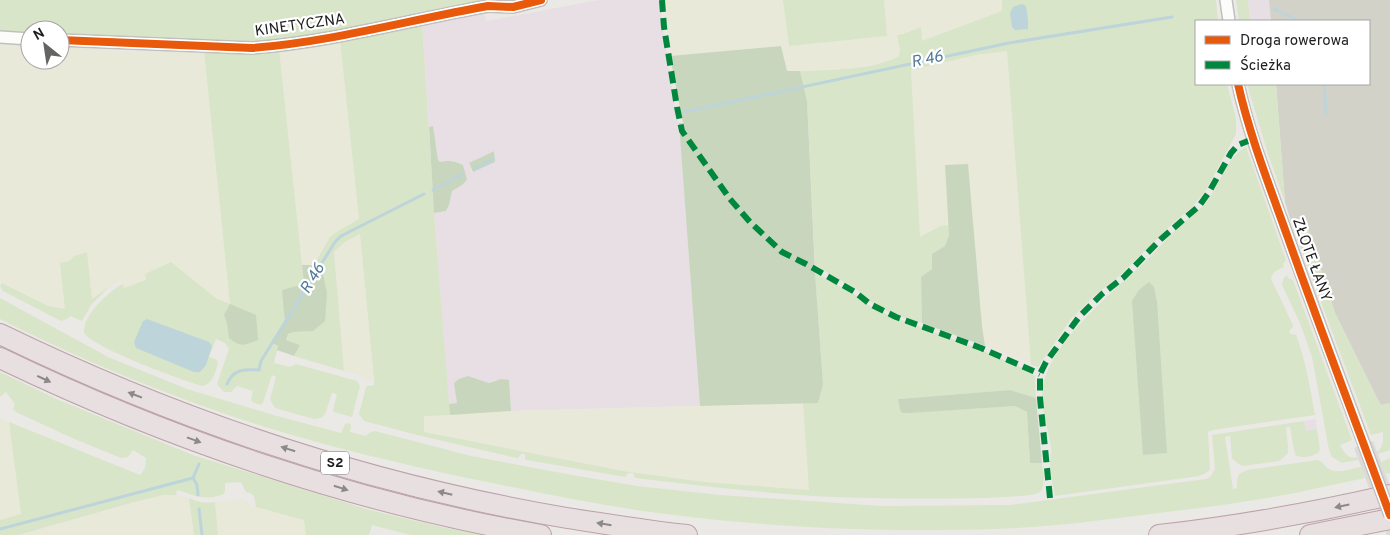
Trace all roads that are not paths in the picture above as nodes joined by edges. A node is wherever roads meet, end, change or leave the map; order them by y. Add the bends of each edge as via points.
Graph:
1 (541, 0) edge
2 (1226, 0) edge
3 (1229, 20) edge
4 (0, 32) edge
5 (20, 33) edge
6 (0, 37) edge
7 (20, 38) edge
8 (70, 40) edge
9 (1238, 85) edge
10 (0, 334) edge
11 (0, 358) edge
12 (1390, 495) edge
13 (1390, 515) edge
14 (1390, 519) edge
15 (541, 535) edge
16 (687, 535) edge
17 (1159, 535) edge
18 (1310, 535) edge

1 - 8 street, KINETYCZNA via 513,7 488,6 312,42 252,48
2 - 3 street
4 - 5 street
6 - 7 street
9 - 13 street, ZŁOTE ŁANY, bridge via 1253,139
16 -> 10 highway, S2 via 473,500 293,451 125,391
11 -> 15 highway, S2 via 158,427 261,464 402,506
12 -> 17 highway via 1278,519
14 - 18 highway

